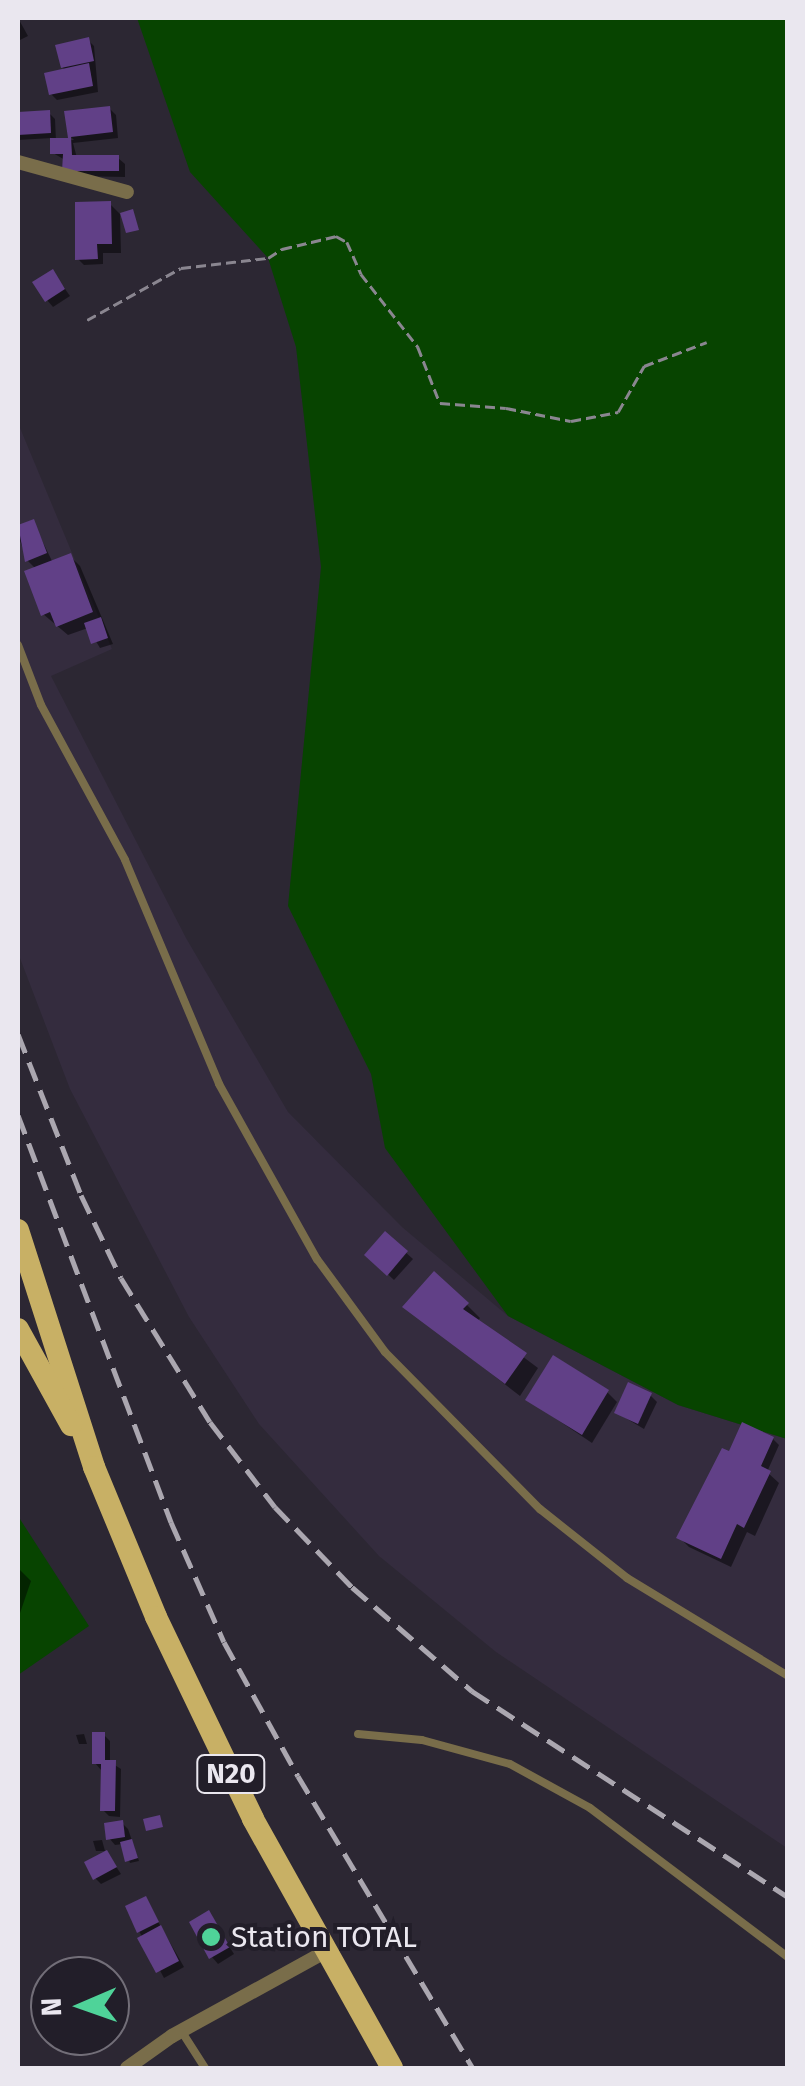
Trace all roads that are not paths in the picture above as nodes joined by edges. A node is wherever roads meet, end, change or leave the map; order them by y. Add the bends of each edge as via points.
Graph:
1 (18, 162) edge
2 (126, 192) dead end
3 (18, 645) edge
4 (20, 1245) edge
5 (18, 1329) edge
6 (94, 1468) junction
7 (788, 1676) edge
8 (358, 1734) dead end
9 (324, 1952) junction
10 (788, 1957) edge
11 (182, 2032) junction
12 (127, 2068) edge
13 (204, 2068) edge
14 (392, 2068) edge

1 - 2 street
3 - 7 lane via 42,705 125,860 219,1084 317,1259 385,1352 540,1509 627,1578
4 - 6 main road, N20
5 - 6 main road, N20
6 - 9 main road, N20 via 190,1688
8 - 10 lane via 422,1740 510,1764 590,1808
9 - 11 street
9 - 14 main road, N20
11 - 12 street
11 - 13 lane

